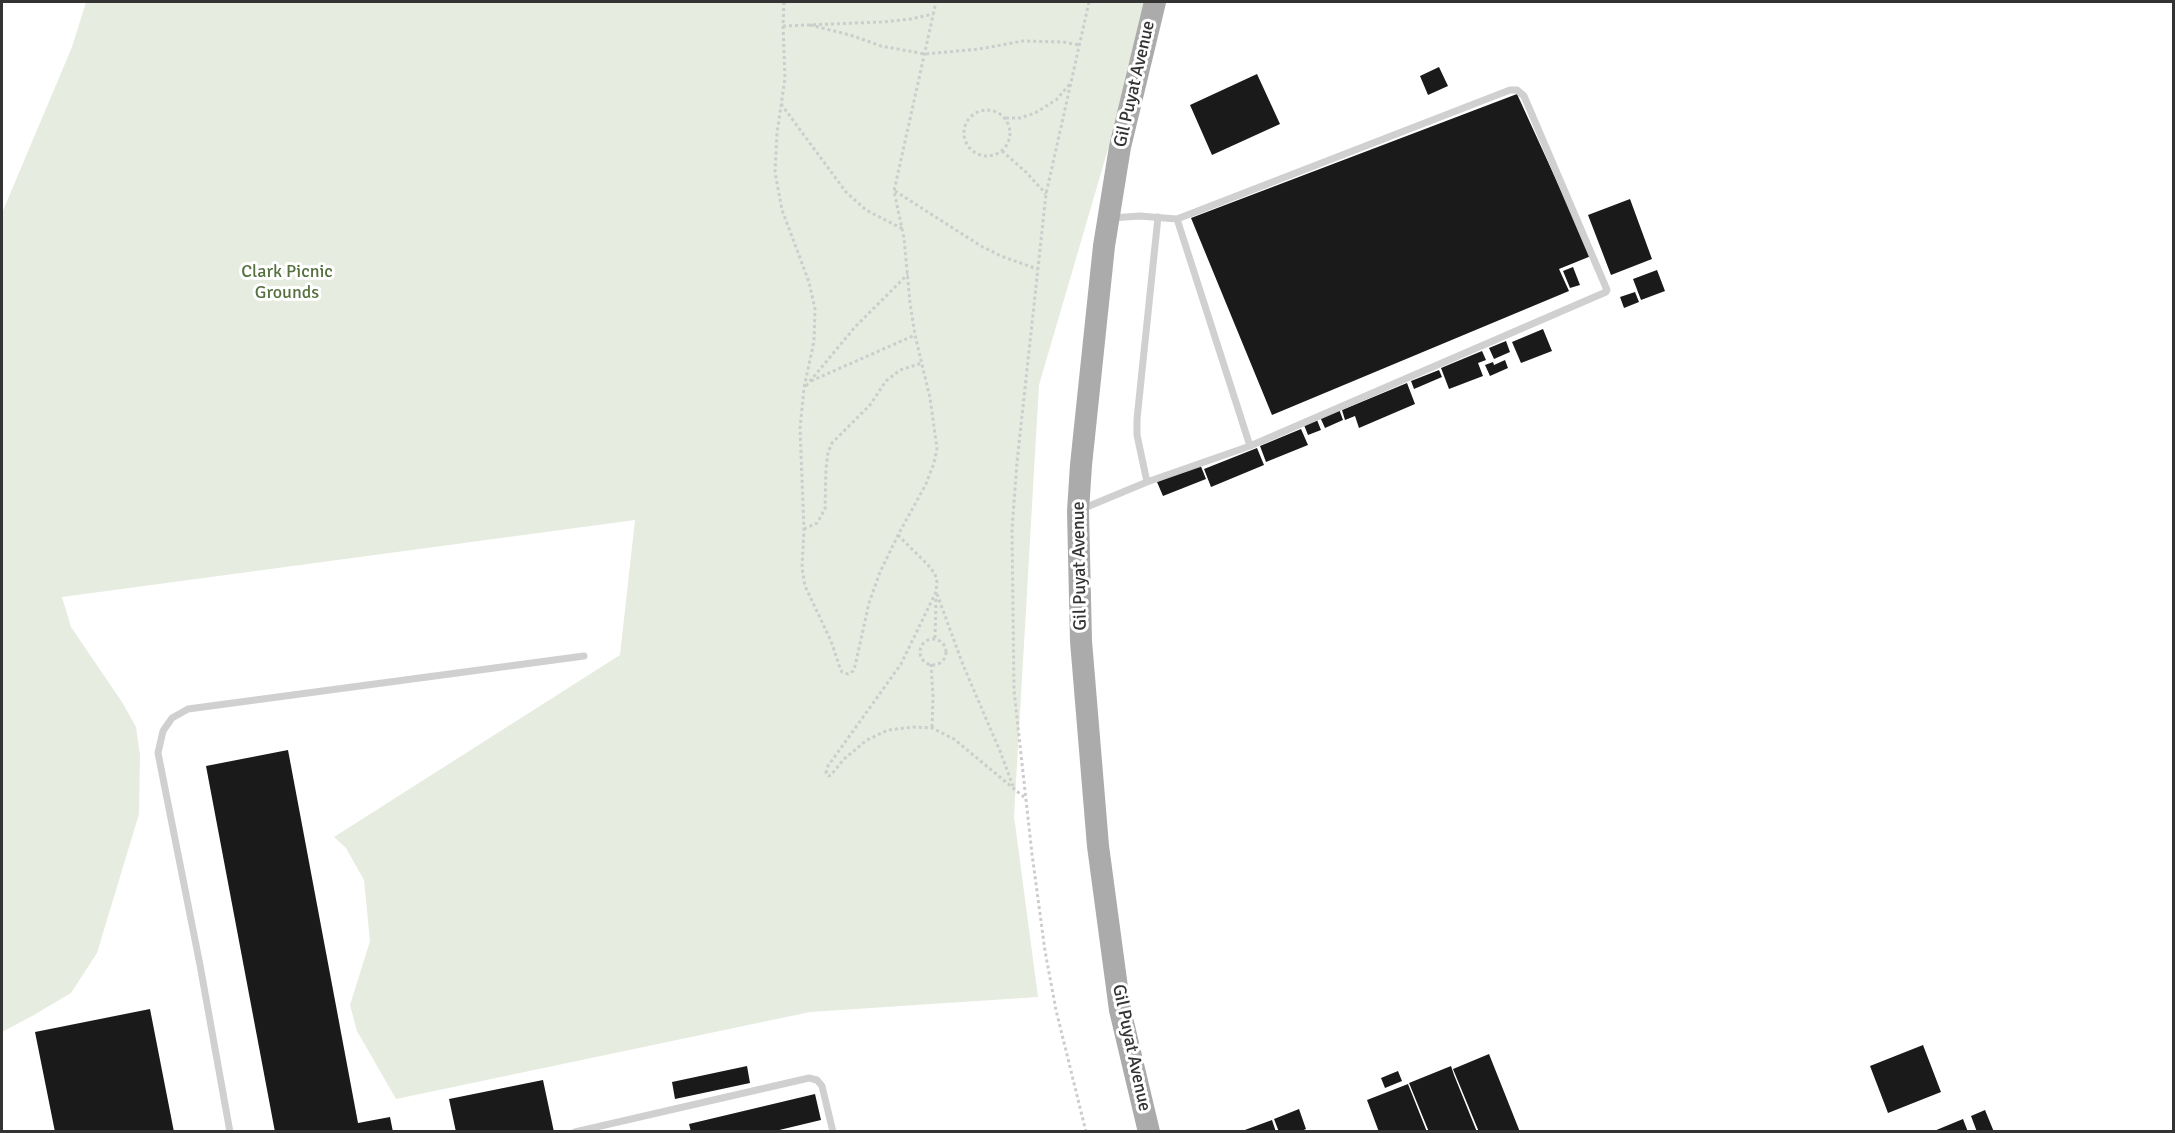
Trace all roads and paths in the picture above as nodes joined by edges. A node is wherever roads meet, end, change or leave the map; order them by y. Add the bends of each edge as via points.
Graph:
1 (784, 2) edge
2 (936, 2) edge
3 (1089, 2) edge
4 (1155, 2) edge
5 (934, 13) junction
6 (810, 25) junction
7 (783, 26) junction
8 (1079, 45) junction
9 (925, 54) junction
10 (1071, 83) junction
11 (780, 103) junction
12 (1006, 118) junction
13 (1002, 151) junction
14 (894, 191) junction
15 (1046, 194) junction
16 (1109, 218) junction
17 (1158, 218) junction
18 (1177, 219) junction
19 (903, 229) junction
20 (1037, 269) junction
21 (908, 274) junction
22 (915, 335) junction
23 (922, 363) junction
24 (810, 381) junction
25 (804, 388) junction
26 (1250, 446) junction
27 (1147, 482) junction
28 (1078, 511) junction
29 (804, 529) junction
30 (898, 535) junction
31 (936, 592) junction
32 (935, 639) junction
33 (584, 656) dead end
34 (932, 664) junction
35 (932, 728) junction
36 (1013, 787) junction
37 (1025, 798) junction
38 (230, 1131) edge
39 (575, 1131) edge
40 (833, 1131) edge
41 (1086, 1131) edge
42 (1149, 1131) edge

1 - 7 path
2 - 5 path
3 - 8 path
4 - 16 main road, Gil Puyat Avenue via 1120,147
5 - 6 path via 911,19
5 - 9 path
6 - 7 path
6 - 9 path via 881,46
7 - 11 path via 785,78
8 - 9 path via 1023,41
8 - 10 path
9 - 14 path
10 - 12 path via 1056,100 1035,113
10 - 15 path
11 - 19 path via 846,192 866,210
11 - 25 path via 775,172 778,191 815,309 814,341
12 - 13 path via 1010,137
12 - 13 path via 984,109 971,115 964,129 964,138 974,152 990,156
13 - 15 path
14 - 19 path
14 - 20 path via 981,246
15 - 20 path
16 - 17 lane
16 - 28 main road, Gil Puyat Avenue
17 - 18 lane
17 - 27 lane via 1137,419
18 - 26 lane
18 - 26 lane via 1517,90 1524,96 1607,290
19 - 21 path
20 - 37 path via 1012,529 1014,691
21 - 22 path
21 - 24 path via 855,327
22 - 23 path
22 - 24 path
23 - 29 path via 900,370 886,381 870,405 832,443 826,469 825,509 817,523
23 - 30 path via 937,448 926,484
24 - 25 path
25 - 29 path via 800,428
26 - 27 lane
27 - 28 lane
28 - 42 main road, Gil Puyat Avenue via 1081,641 1098,846 1120,1010
29 - 30 path via 802,567 806,586 840,668 848,674 855,666 880,572
30 - 31 path via 928,565 937,582
31 - 32 path
31 - 35 path via 901,664 826,773 831,775 867,740 888,730
31 - 36 path
32 - 34 path via 942,643 945,652 942,660
32 - 34 path via 927,640 920,651 924,660
33 - 38 lane via 188,710 172,718 163,731 158,753
34 - 35 path
35 - 36 path via 954,739
36 - 37 path
37 - 41 path via 1045,951
39 - 40 lane via 809,1078 822,1086

